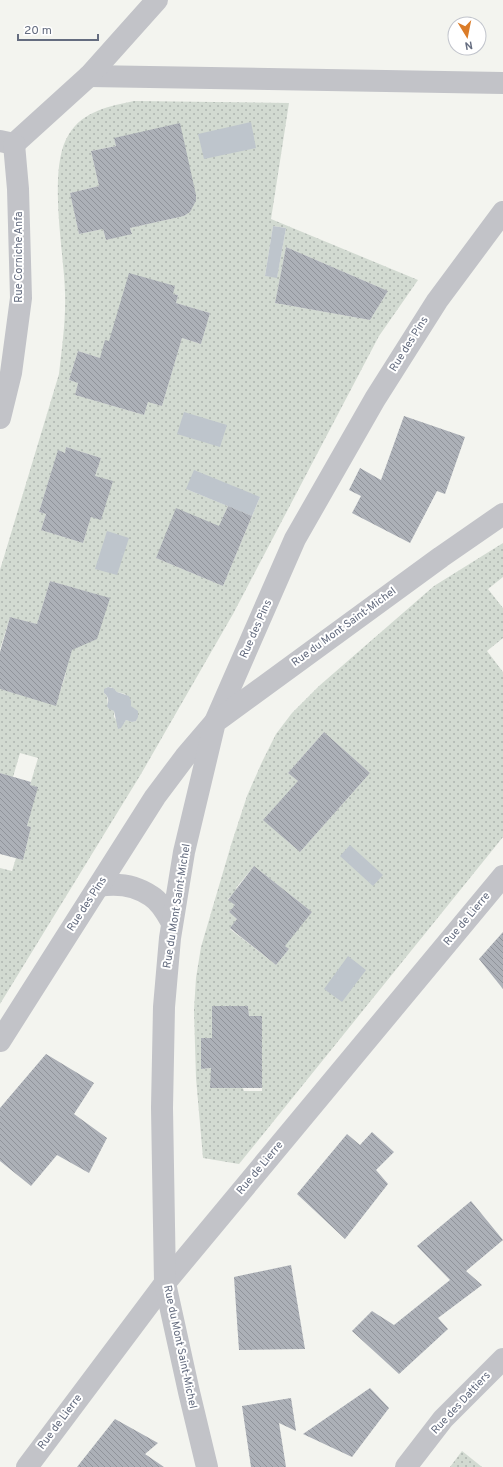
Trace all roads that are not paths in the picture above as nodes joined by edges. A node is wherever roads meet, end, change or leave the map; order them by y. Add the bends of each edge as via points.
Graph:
1 (156, 0) edge
2 (89, 76) junction
3 (503, 82) edge
4 (7, 142) edge
5 (503, 212) edge
6 (0, 418) edge
7 (503, 514) edge
8 (215, 722) junction
9 (503, 876) edge
10 (99, 886) junction
11 (172, 923) junction
12 (0, 1041) edge
13 (165, 1283) junction
14 (503, 1359) edge
15 (27, 1467) edge
16 (207, 1467) edge
17 (406, 1467) edge

1 - 2 street
2 - 3 street
2 - 4 street
4 - 6 street, Rue Corniche Anfa via 18,189 21,298 11,373
5 - 8 street, Rue des Pins via 437,301 375,399 295,539
7 - 8 street, Rue du Mont Saint-Michel
8 - 10 street, Rue des Pins via 155,797
8 - 11 street, Rue du Mont Saint-Michel via 184,852
9 - 13 street, Rue de Lierre
10 - 11 street via 126,885 152,896
10 - 12 street, Rue des Pins
11 - 13 street, Rue du Mont Saint-Michel via 164,1007 162,1108
13 - 15 street, Rue de Lierre
13 - 16 street, Rue du Mont Saint-Michel
14 - 17 street, Rue des Dattiers via 443,1419

